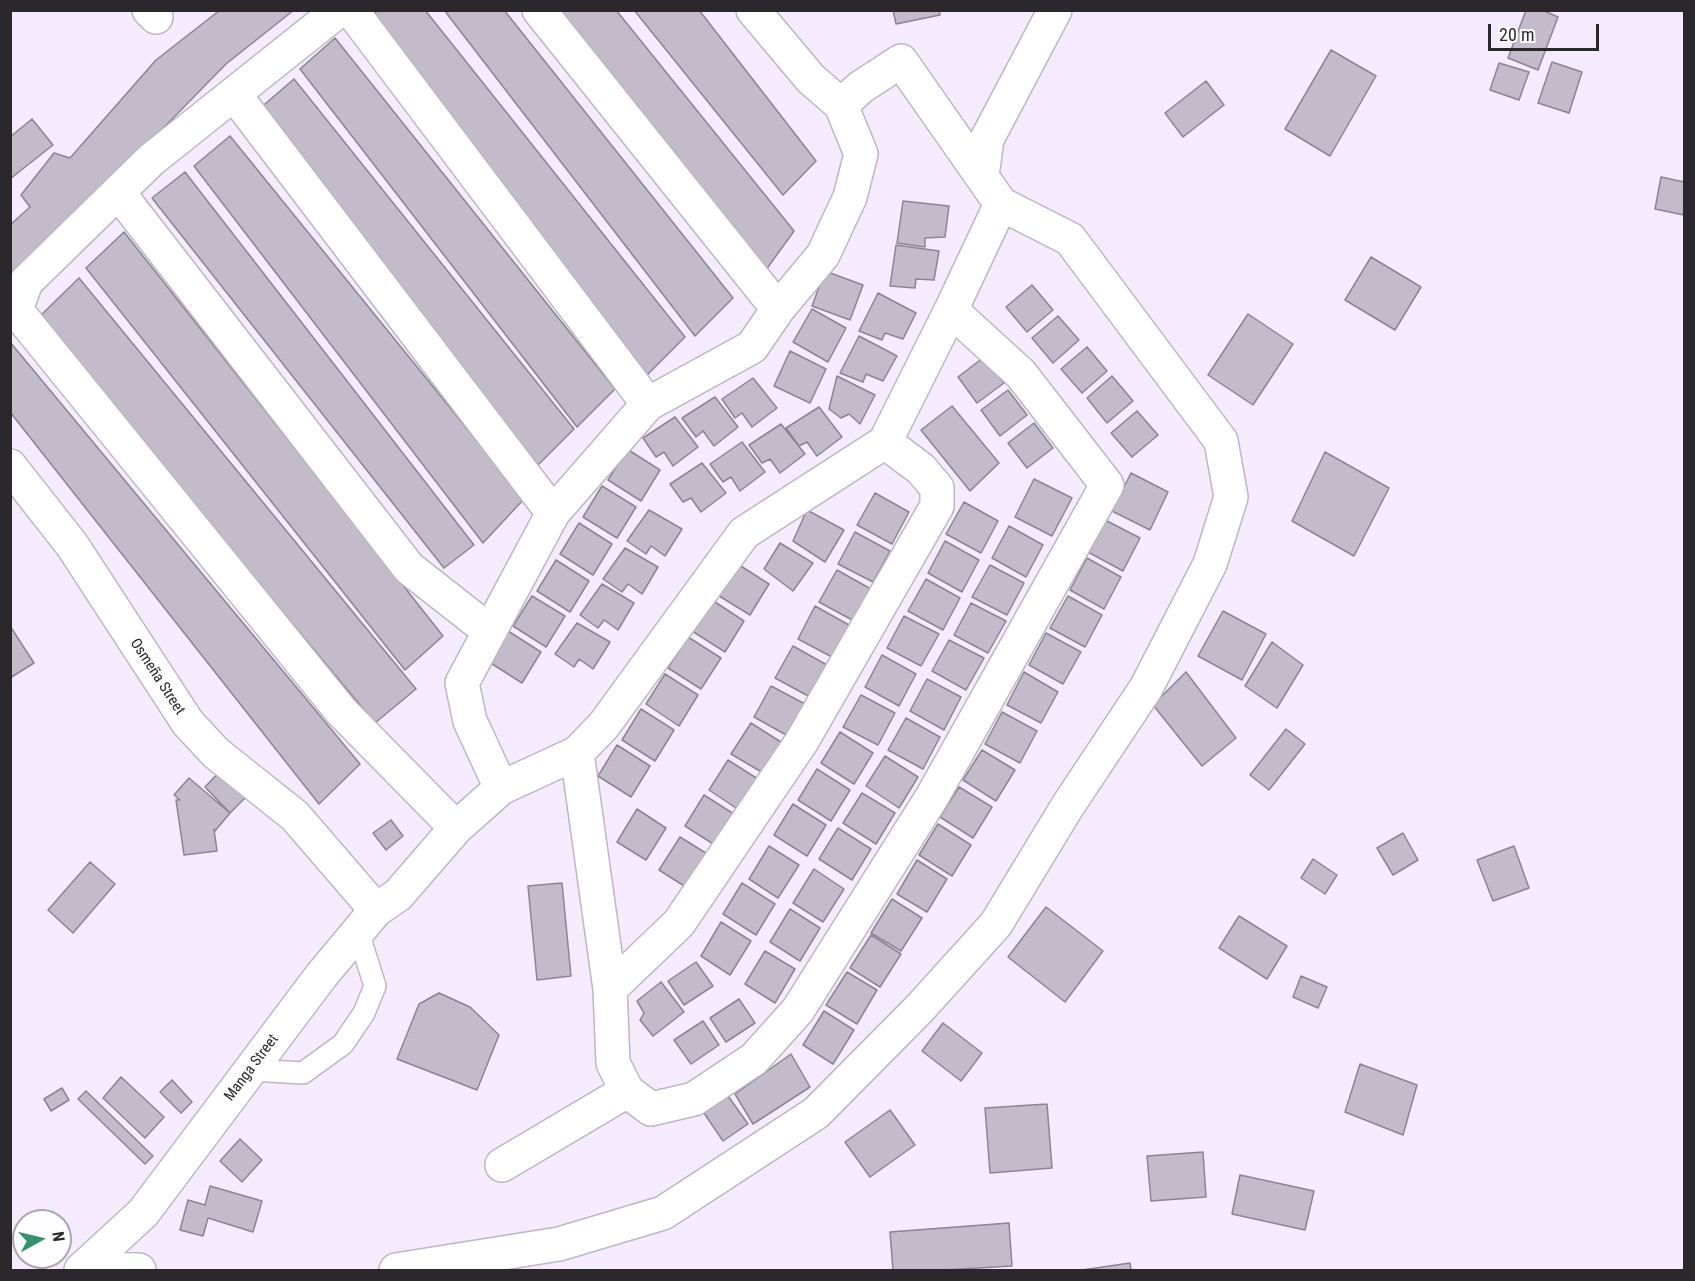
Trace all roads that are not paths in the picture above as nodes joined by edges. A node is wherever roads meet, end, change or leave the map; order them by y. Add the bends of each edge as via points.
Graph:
1 (339, 10) edge
2 (351, 10) edge
3 (539, 10) edge
4 (753, 10) edge
5 (1055, 10) edge
6 (234, 94) junction
7 (841, 105) junction
8 (982, 176) junction
9 (118, 192) junction
10 (1000, 204) junction
11 (778, 309) junction
12 (951, 310) junction
13 (648, 404) junction
14 (885, 442) junction
15 (10, 466) edge
16 (553, 513) junction
17 (488, 630) junction
18 (577, 753) junction
19 (501, 788) junction
20 (456, 828) junction
21 (367, 921) junction
22 (610, 989) junction
23 (250, 1070) junction
24 (627, 1091) junction
25 (502, 1166) dead end
26 (83, 1270) edge
27 (139, 1270) edge
28 (396, 1270) edge

1 - 6 street
2 - 13 street
3 - 11 street
4 - 7 street via 811,79
5 - 8 street via 987,139
6 - 9 street via 151,160
6 - 16 street
7 - 8 street via 902,61
7 - 11 street via 861,154 850,197 823,255
8 - 10 street
9 - 17 street via 409,568
9 - 20 street via 26,282 16,310 341,711
10 - 12 street
10 - 28 street via 1070,240 1221,441 1231,497 1210,564 1146,688 996,924 816,1113 663,1213 559,1244
11 - 13 street via 752,347
12 - 14 street
12 - 24 street via 1021,374 1107,485 932,797 798,1010 754,1059 694,1099 651,1109
13 - 16 street
14 - 18 street via 744,533 604,725
14 - 22 street via 937,488 937,506 802,741 679,923
15 - 21 street, Osmeña Street via 72,545 188,723 216,753 294,816 333,862
16 - 17 street
17 - 19 street via 462,683 470,721
18 - 19 street, Manga Street
18 - 22 street
19 - 20 street, Manga Street
20 - 21 street, Manga Street via 398,895
21 - 23 street, Manga Street
21 - 23 lane via 375,986 364,1013 343,1044 303,1073
22 - 24 street via 613,1063
23 - 26 street, Manga Street via 143,1213
24 - 25 street
26 - 27 street

